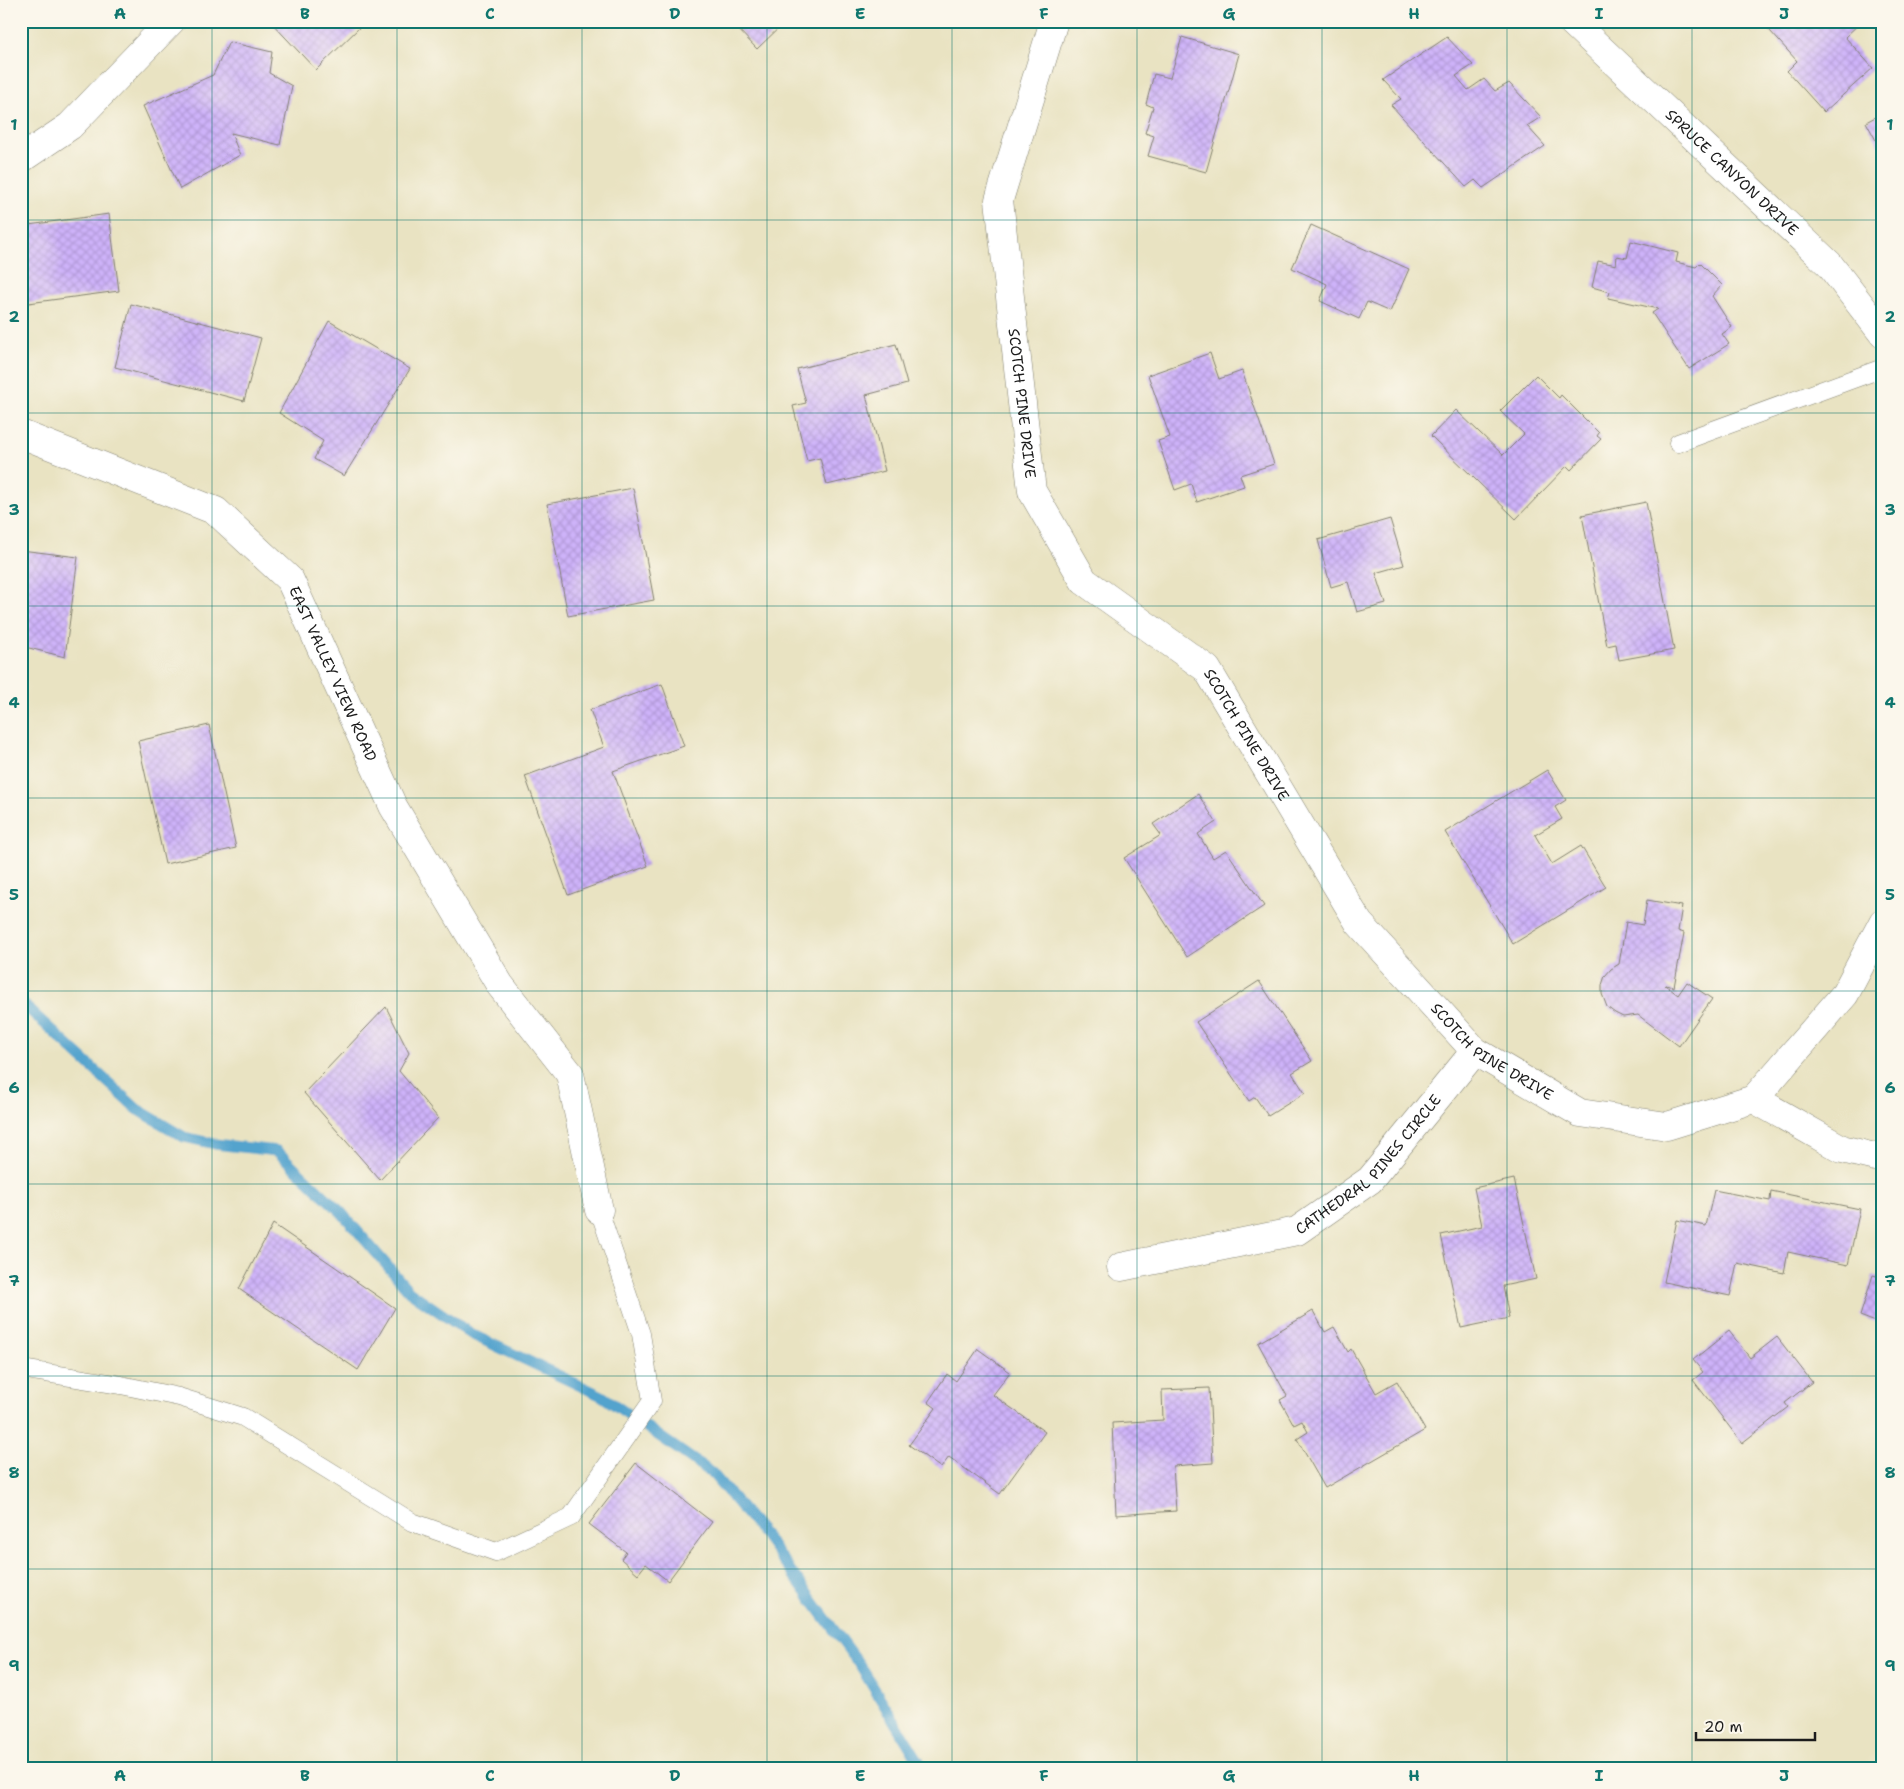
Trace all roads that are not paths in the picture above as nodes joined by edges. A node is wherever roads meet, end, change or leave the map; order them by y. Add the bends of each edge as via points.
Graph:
1 (171, 21) edge
2 (1054, 21) edge
3 (1570, 21) edge
4 (21, 159) edge
5 (1883, 334) edge
6 (1883, 368) edge
7 (21, 434) edge
8 (1678, 443) dead end
9 (1883, 922) edge
10 (1475, 1051) junction
11 (1754, 1099) junction
12 (1883, 1160) edge
13 (600, 1210) joint
14 (1121, 1267) dead end
15 (21, 1369) edge

1 - 4 street via 70,126
2 - 10 street, SCOTCH PINE DRIVE via 999,200 1032,491 1084,581 1207,669 1359,923
3 - 5 street, SPRUCE CANYON DRIVE via 1828,264
6 - 8 lane
7 - 13 street, EAST VALLEY VIEW ROAD via 216,511 290,580 393,806 500,985 570,1074
9 - 11 street via 1845,994
10 - 11 street, SCOTCH PINE DRIVE via 1580,1114 1667,1126
10 - 14 street, CATHEDRAL PINES CIRCLE via 1370,1180 1297,1231
11 - 12 street via 1842,1149
13 - 15 lane via 641,1334 652,1401 572,1517 496,1552 412,1522 243,1417 179,1397

